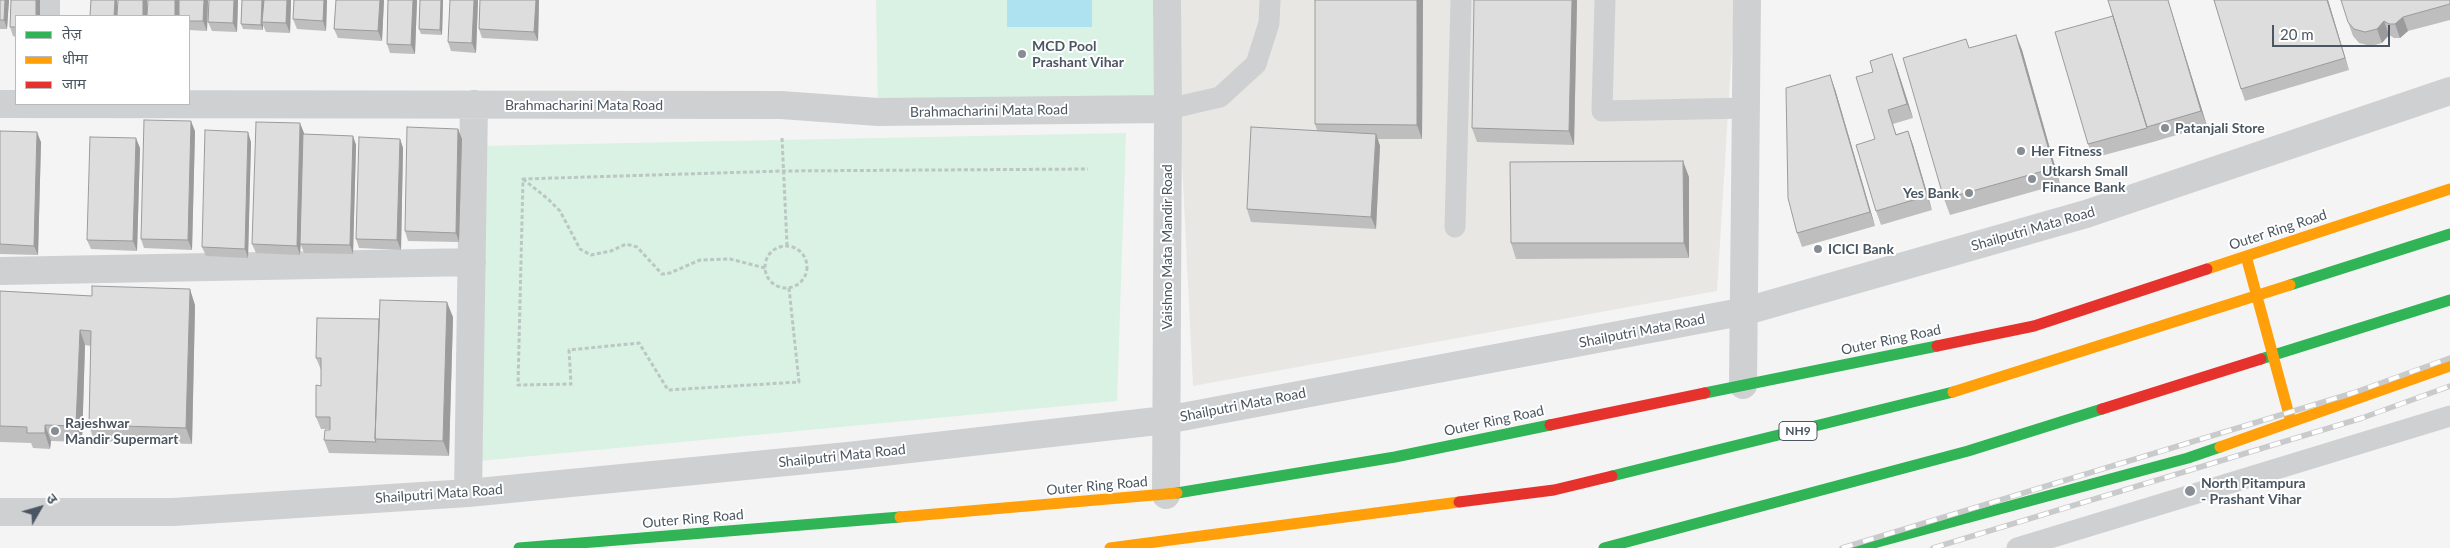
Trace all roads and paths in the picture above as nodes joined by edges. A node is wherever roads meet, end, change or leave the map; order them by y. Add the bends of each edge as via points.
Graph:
1 (46, 0) edge
2 (1167, 0) edge
3 (1270, 0) edge
4 (1460, 0) edge
5 (1605, 0) edge
6 (1747, 0) edge
7 (46, 15) edge
8 (2450, 91) edge
9 (0, 104) edge
10 (15, 104) edge
11 (190, 104) edge
12 (474, 104) junction
13 (1746, 108) junction
14 (1168, 109) junction
15 (1088, 169) dead end
16 (782, 171) junction
17 (523, 179) junction
18 (2450, 189) edge
19 (1455, 227) dead end
20 (2450, 234) edge
21 (787, 245) junction
22 (2246, 256) junction
23 (472, 262) junction
24 (765, 268) junction
25 (0, 271) edge
26 (790, 288) junction
27 (2450, 300) edge
28 (1746, 311) junction
29 (2450, 366) edge
30 (1743, 385) junction
31 (2450, 416) edge
32 (1166, 420) junction
33 (2291, 422) junction
34 (468, 493) junction
35 (1166, 495) junction
36 (0, 512) edge
37 (519, 548) edge
38 (1110, 548) edge
39 (1604, 548) edge
40 (1855, 548) edge
41 (2017, 548) edge

1 - 7 street
2 - 14 street, Vaishno Mata Mandir Road
3 - 14 lane via 1269,23 1256,64 1220,97
4 - 19 lane
5 - 13 lane via 1602,111
6 - 13 street
8 - 28 street, Shailputri Mata Road via 2086,214
9 - 10 street, Brahmacharini Mata Road
11 - 12 street, Brahmacharini Mata Road
12 - 14 street, Brahmacharini Mata Road via 781,105 878,112
12 - 23 street
13 - 28 street
14 - 32 street, Vaishno Mata Mandir Road
15 - 16 path
16 - 17 path
16 - 21 path
17 - 24 path via 560,211 580,248 591,255 626,244 637,247 662,274 700,260 730,259
17 - 26 path via 518,385 571,384 570,350 639,343 668,390 799,382
18 - 22 main road, Outer Ring Road
20 - 38 main road, NH9 via 1945,395 1554,490
21 - 24 path via 774,249
21 - 26 path via 800,250 807,269 802,281
22 - 30 main road, Outer Ring Road via 2034,326
22 - 33 main road
23 - 25 street
23 - 34 street
24 - 26 path via 766,275 776,285
27 - 39 main road via 1968,451
28 - 30 street
28 - 32 street, Shailputri Mata Road
29 - 33 main road
30 - 35 main road, Outer Ring Road via 1395,457
31 - 41 lane
32 - 34 street, Shailputri Mata Road via 848,456
32 - 35 street, Vaishno Mata Mandir Road
33 - 40 main road via 2188,458
34 - 36 street, Shailputri Mata Road via 172,512
35 - 37 main road, Outer Ring Road

